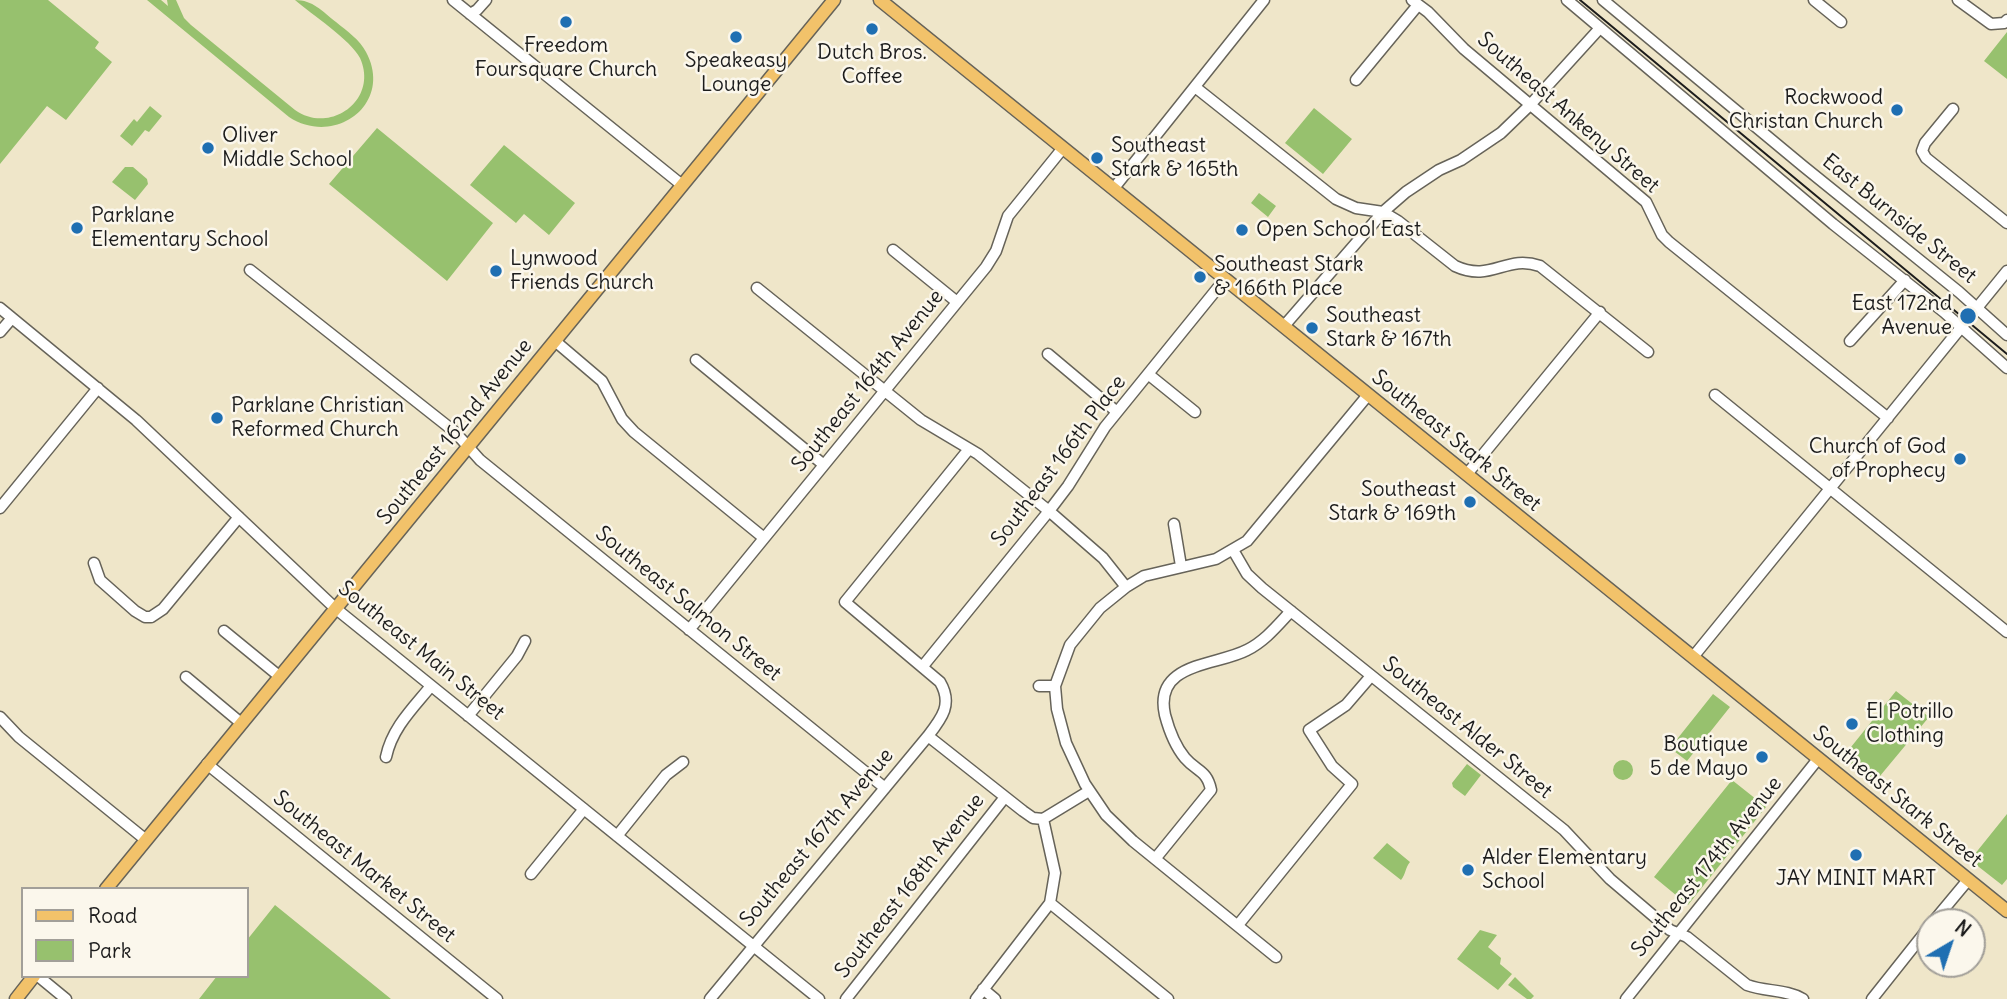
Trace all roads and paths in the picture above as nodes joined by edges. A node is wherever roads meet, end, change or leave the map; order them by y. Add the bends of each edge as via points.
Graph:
1 (453, 0) edge
2 (486, 0) edge
3 (834, 0) edge
4 (880, 0) edge
5 (1264, 0) edge
6 (1567, 0) edge
7 (1603, 0) edge
8 (1814, 0) edge
9 (1958, 0) edge
10 (1415, 2) edge
11 (470, 14) junction
12 (2006, 21) edge
13 (1841, 22) dead end
14 (1600, 28) junction
15 (1356, 80) dead end
16 (1195, 87) junction
17 (1530, 105) junction
18 (1953, 109) dead end
19 (1063, 148) junction
20 (682, 185) junction
21 (1114, 188) junction
22 (1383, 212) junction
23 (2007, 223) edge
24 (893, 250) dead end
25 (250, 270) dead end
26 (2007, 271) edge
27 (1225, 279) junction
28 (1905, 280) junction
29 (757, 288) dead end
30 (957, 302) junction
31 (0, 308) edge
32 (1977, 308) junction
33 (1600, 312) junction
34 (12, 318) junction
35 (1284, 326) junction
36 (1961, 328) junction
37 (0, 332) edge
38 (2007, 335) edge
39 (555, 341) junction
40 (1850, 341) dead end
41 (1648, 352) dead end
42 (1048, 354) dead end
43 (696, 360) dead end
44 (2007, 368) edge
45 (1148, 374) junction
46 (98, 388) junction
47 (885, 391) junction
48 (1368, 395) junction
49 (1715, 395) dead end
50 (1117, 412) junction
51 (1195, 412) dead end
52 (1888, 418) junction
53 (468, 446) junction
54 (969, 449) junction
55 (824, 465) junction
56 (1467, 474) junction
57 (1830, 489) junction
58 (0, 508) edge
59 (1049, 512) junction
60 (239, 517) junction
61 (1174, 524) dead end
62 (764, 538) junction
63 (1233, 550) junction
64 (94, 562) dead end
65 (1181, 566) junction
66 (1126, 587) junction
67 (335, 608) junction
68 (1291, 611) junction
69 (689, 630) junction
70 (224, 631) dead end
71 (2007, 632) edge
72 (525, 642) dead end
73 (1693, 657) junction
74 (923, 666) junction
75 (279, 676) junction
76 (1371, 676) junction
77 (186, 677) dead end
78 (431, 686) junction
79 (1039, 686) dead end
80 (1055, 686) junction
81 (468, 716) junction
82 (0, 717) edge
83 (241, 723) junction
84 (928, 736) junction
85 (386, 757) dead end
86 (1818, 759) junction
87 (683, 762) dead end
88 (207, 765) junction
89 (885, 788) junction
90 (1089, 791) junction
91 (1005, 797) junction
92 (584, 809) junction
93 (1043, 820) junction
94 (617, 836) junction
95 (146, 840) junction
96 (1155, 859) junction
97 (531, 874) dead end
98 (1968, 880) junction
99 (108, 887) edge
100 (1049, 903) junction
101 (1945, 908) edge
102 (2007, 911) edge
103 (1238, 925) junction
104 (1679, 934) junction
105 (1916, 944) edge
106 (752, 945) junction
107 (1276, 957) dead end
108 (34, 978) edge
109 (39, 978) edge
110 (983, 989) junction
111 (16, 999) edge
112 (66, 999) edge
113 (497, 999) edge
114 (710, 999) edge
115 (819, 999) edge
116 (846, 999) edge
117 (976, 999) edge
118 (995, 999) edge
119 (1168, 999) edge
120 (1626, 999) edge
121 (1803, 999) edge
122 (1872, 999) edge

1 - 11 street
2 - 11 street
3 - 20 main road, Southeast 162nd Avenue
4 - 19 main road, Southeast Stark Street
5 - 16 street
6 - 14 street, East Burnside Street
7 - 32 street, East Burnside Street
8 - 13 street
9 - 12 street via 1991,24
10 - 15 street
10 - 17 street, Southeast Ankeny Street
11 - 20 street
14 - 17 street
14 - 28 street, East Burnside Street
16 - 21 street
16 - 22 street via 1336,199
17 - 22 street via 1479,149 1436,165
17 - 52 street, Southeast Ankeny Street via 1646,202 1669,242
18 - 23 street via 1922,151
19 - 21 main road, Southeast Stark Street
19 - 30 street, Southeast 164th Avenue via 1008,216 992,259
20 - 39 main road, Southeast 162nd Avenue
21 - 27 main road, Southeast Stark Street
22 - 33 street via 1465,271 1481,274 1516,263 1540,266
22 - 35 street
24 - 30 street
25 - 53 street, Southeast Salmon Street
26 - 32 street
27 - 35 main road, Southeast Stark Street
27 - 45 street, Southeast 166th Place
28 - 36 street, East Burnside Street
28 - 40 street
29 - 47 street
30 - 47 street, Southeast 164th Avenue
31 - 34 street, Southeast Main Street
32 - 36 street
32 - 38 street, East Burnside Street
33 - 41 street
33 - 56 street
34 - 37 street
34 - 46 street, Southeast Main Street
35 - 48 main road, Southeast Stark Street
36 - 44 street, East Burnside Street
36 - 52 street
39 - 53 main road, Southeast 162nd Avenue
39 - 62 street via 603,381 622,419 634,432
42 - 50 street
43 - 55 street
45 - 50 street, Southeast 166th Place
45 - 51 street
46 - 58 street
46 - 60 street, Southeast Main Street
47 - 54 street via 932,428
47 - 55 street, Southeast 164th Avenue
48 - 56 main road, Southeast Stark Street
48 - 63 street via 1254,534
49 - 57 street
50 - 59 street, Southeast 166th Place
52 - 57 street
53 - 67 main road, Southeast 162nd Avenue
53 - 69 street, Southeast Salmon Street
54 - 59 street
54 - 74 street via 845,602
55 - 62 street, Southeast 164th Avenue
56 - 73 main road, Southeast Stark Street
57 - 71 street
57 - 73 street
59 - 66 street via 1103,558
59 - 74 street, Southeast 166th Place
60 - 64 street via 163,609 151,617 135,611 100,580
60 - 67 street, Southeast Main Street
61 - 65 street
62 - 69 street, Southeast 164th Avenue
63 - 65 street via 1216,559
63 - 68 street, Southeast Alder Street via 1247,574
65 - 66 street via 1144,576
66 - 80 street via 1100,608 1070,645
67 - 75 main road, Southeast 162nd Avenue
67 - 78 street, Southeast Main Street
68 - 76 street, Southeast Alder Street
68 - 96 street via 1248,650 1184,670 1170,685 1164,713 1172,736 1185,758 1209,778 1211,790
69 - 89 street, Southeast Salmon Street
70 - 75 street
72 - 81 street
73 - 86 main road, Southeast Stark Street
74 - 84 street, Southeast 167th Avenue via 940,681 947,699 946,711
75 - 83 main road, Southeast 162nd Avenue
76 - 103 street via 1346,705 1309,730 1332,766 1352,784
76 - 104 street, Southeast Alder Street via 1564,830 1634,901
77 - 83 street
78 - 81 street, Southeast Main Street
78 - 85 street via 395,730
79 - 80 street
80 - 90 street via 1066,743
81 - 92 street, Southeast Main Street
82 - 95 street
83 - 88 main road, Southeast 162nd Avenue
84 - 89 street, Southeast 167th Avenue
84 - 91 street
86 - 98 main road, Southeast Stark Street
86 - 104 street, Southeast 174th Avenue
87 - 94 street via 666,775
88 - 95 main road, Southeast 162nd Avenue
88 - 113 street, Southeast Market Street
89 - 106 street, Southeast 167th Avenue
90 - 93 street
90 - 96 street via 1120,830
91 - 93 street
91 - 116 street, Southeast 168th Avenue
92 - 94 street, Southeast Main Street
92 - 97 street
93 - 100 street via 1055,873
94 - 106 street, Southeast Main Street
95 - 99 main road, Southeast 162nd Avenue
96 - 103 street
98 - 101 street
98 - 102 main road, Southeast Stark Street
100 - 110 street
100 - 119 street
103 - 107 street
104 - 120 street, Southeast 174th Avenue
104 - 121 street, Southeast Alder Street via 1747,985
105 - 122 street
106 - 114 street, Southeast 167th Avenue
106 - 115 street, Southeast Main Street
108 - 111 main road
109 - 112 street
110 - 117 street
110 - 118 street

